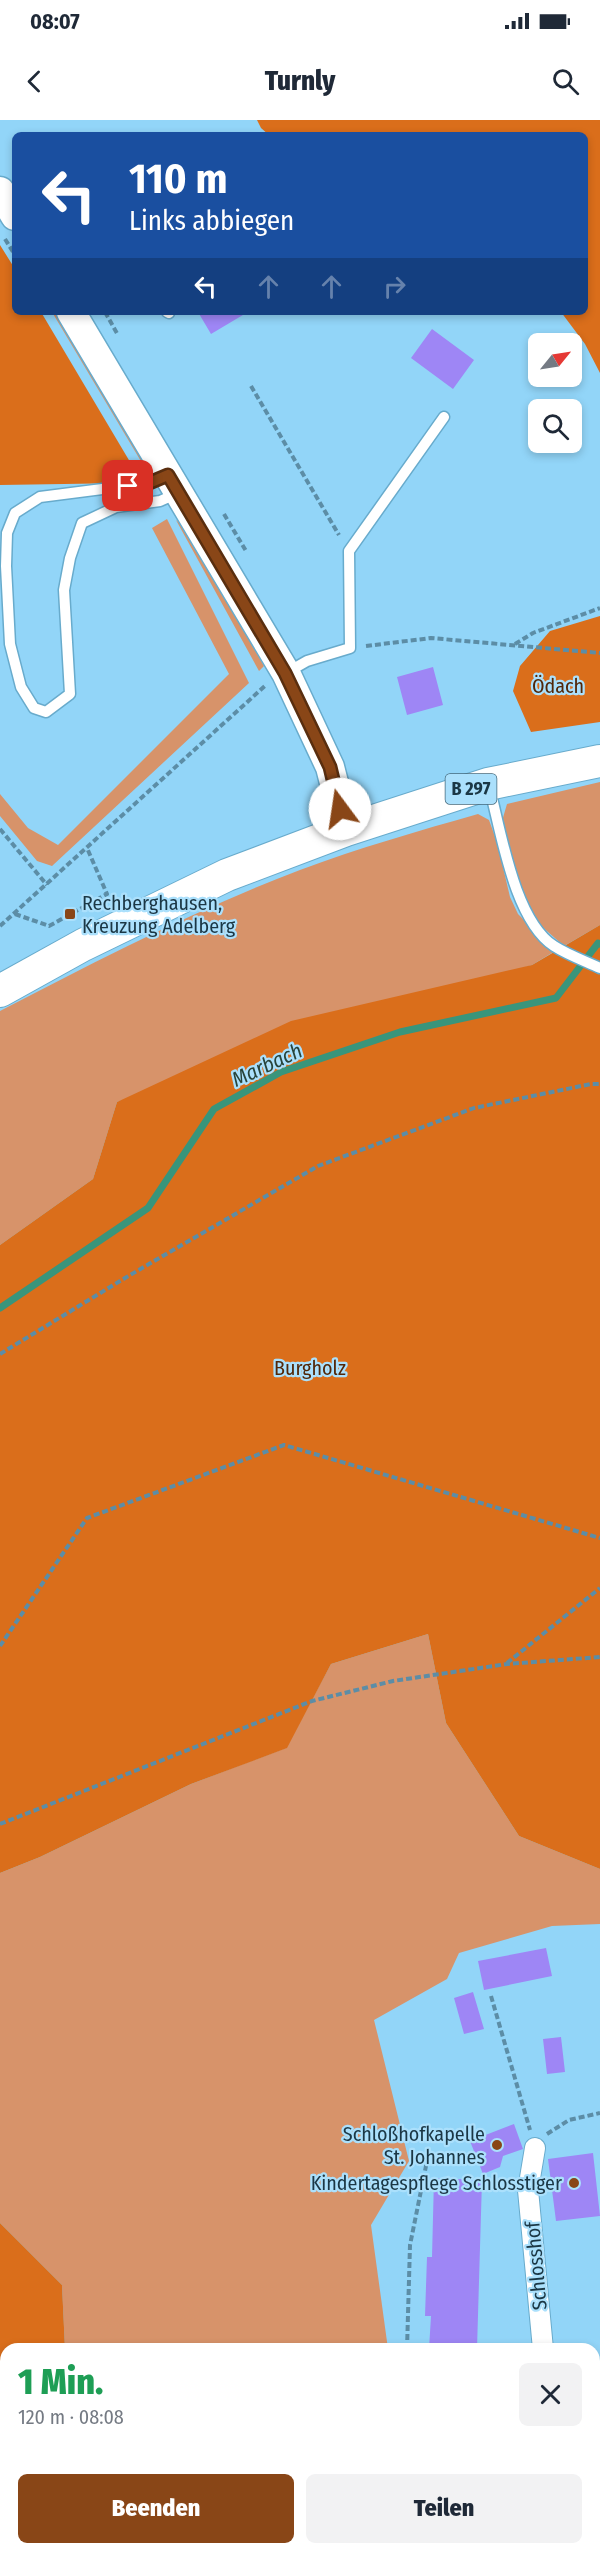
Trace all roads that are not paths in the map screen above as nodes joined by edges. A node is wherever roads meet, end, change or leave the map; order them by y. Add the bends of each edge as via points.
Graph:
1 (0, 191) edge
2 (12, 211) edge
3 (76, 315) edge
4 (444, 417) dead end
5 (173, 484) junction
6 (274, 680) junction
7 (600, 761) edge
8 (488, 784) junction
9 (346, 830) junction
10 (600, 968) edge
11 (0, 991) edge
12 (535, 2148) road end
13 (542, 2343) edge

1 - 2 main road
3 - 5 main road
4 - 6 lane via 349,551 350,648 307,661
5 - 5 lane via 149,483 40,497 15,513 7,533 10,644 21,687 34,708 46,712 70,694 64,590 82,523 116,507 160,501
5 - 6 main road
6 - 9 main road via 330,767
7 - 8 main road, B 297
8 - 9 main road, B 297
8 - 10 lane via 520,902 534,926 553,945
9 - 11 main road, B 297 via 227,875 83,945
12 - 13 street, Schlosshof via 528,2190

